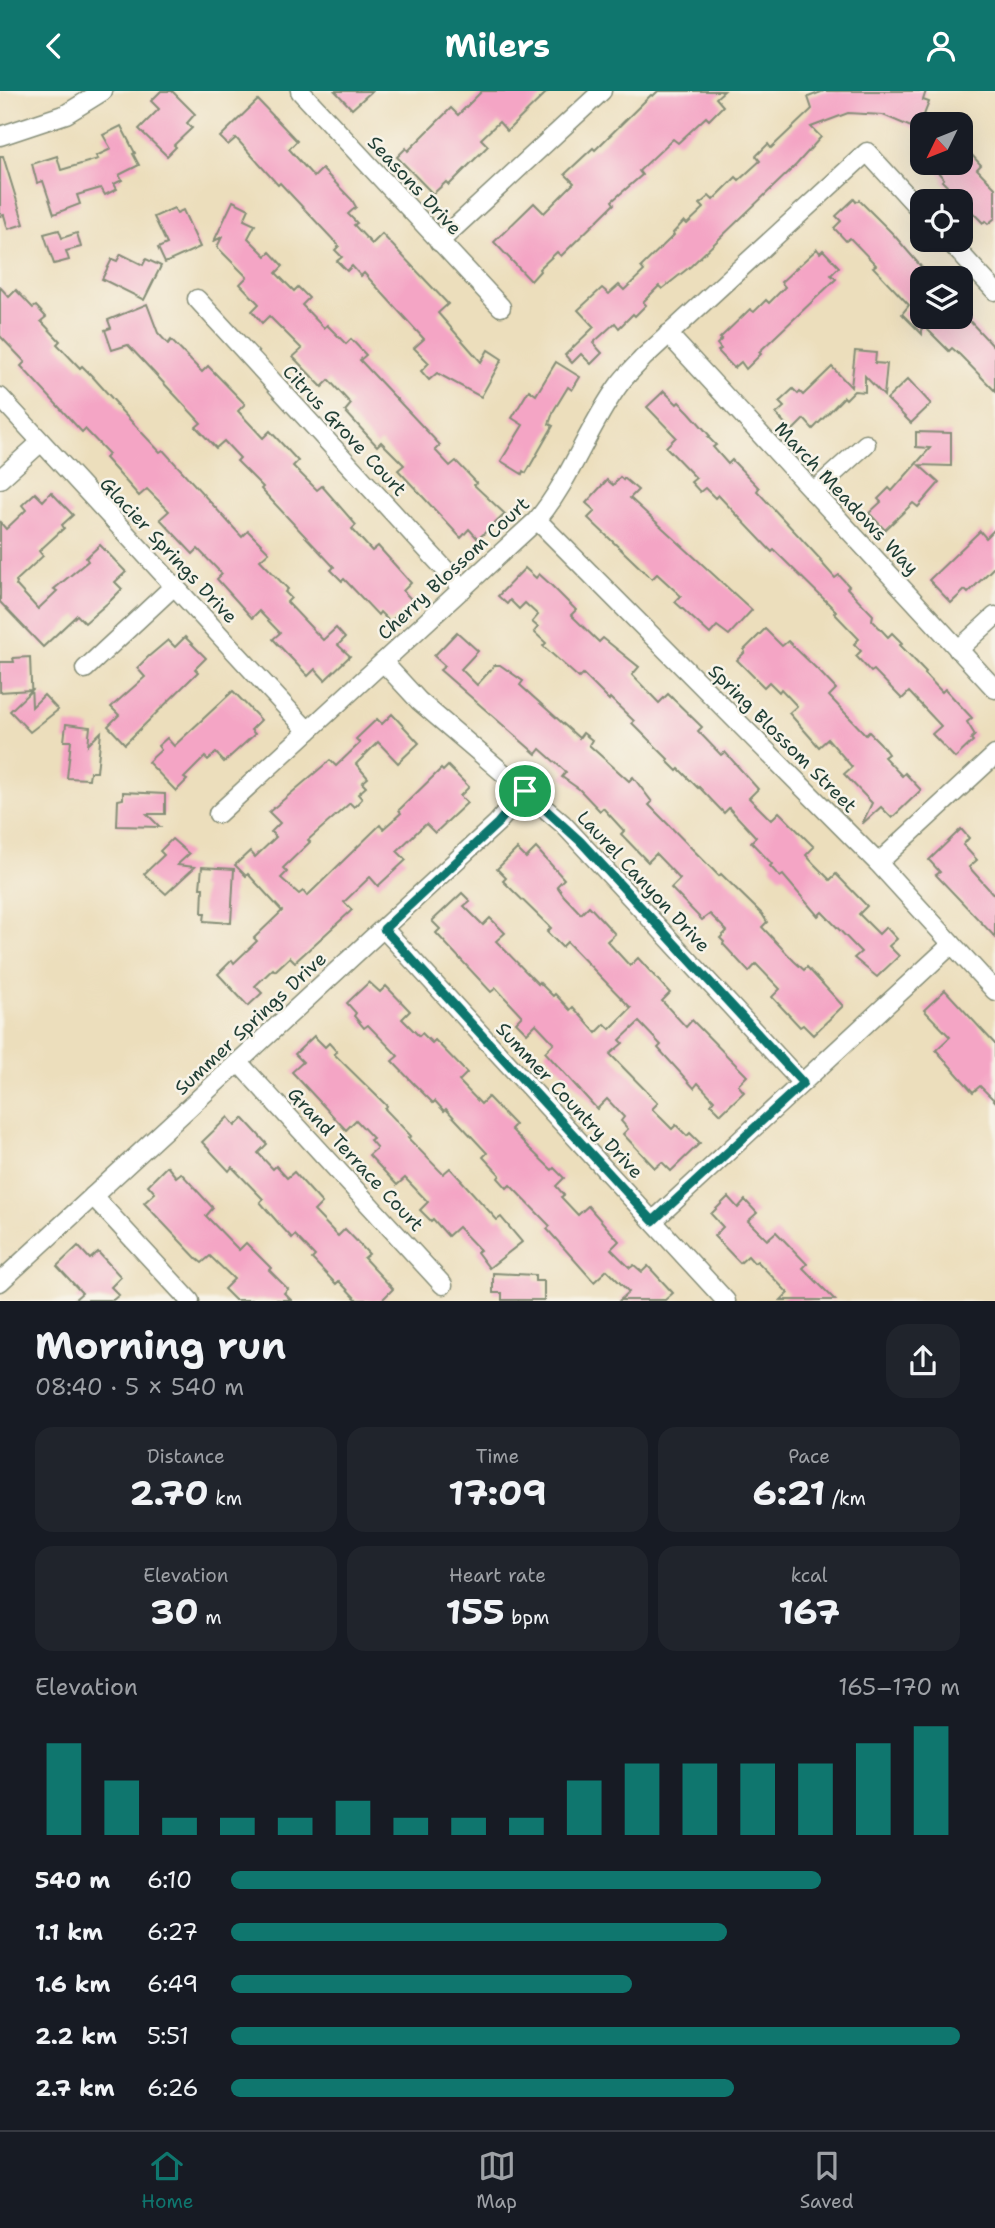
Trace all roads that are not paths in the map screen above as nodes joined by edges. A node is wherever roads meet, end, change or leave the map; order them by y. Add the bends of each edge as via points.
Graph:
1 (103, 91) edge
2 (300, 91) edge
3 (602, 91) edge
4 (0, 136) edge
5 (910, 199) edge
6 (439, 242) junction
7 (959, 252) edge
8 (995, 291) edge
9 (197, 299) dead end
10 (501, 307) dead end
11 (668, 334) junction
12 (0, 397) edge
13 (41, 442) junction
14 (866, 444) dead end
15 (0, 479) edge
16 (813, 492) junction
17 (537, 520) junction
18 (174, 586) junction
19 (463, 589) junction
20 (995, 616) edge
21 (958, 650) junction
22 (383, 662) junction
23 (85, 669) dead end
24 (995, 689) edge
25 (308, 731) junction
26 (995, 755) edge
27 (525, 791) junction
28 (218, 814) dead end
29 (878, 863) junction
30 (384, 929) junction
31 (953, 944) junction
32 (995, 991) edge
33 (239, 1063) junction
34 (803, 1083) junction
35 (93, 1196) junction
36 (653, 1221) junction
37 (0, 1282) edge
38 (443, 1285) dead end
39 (721, 1299) edge
40 (190, 1300) edge

1 - 4 street via 66,114
2 - 6 street, Seasons Drive
3 - 6 street
5 - 11 street, Cherry Blossom Court via 867,152
6 - 10 street, Seasons Drive
7 - 8 street
9 - 19 street, Citrus Grove Court
11 - 16 street, March Meadows Way
11 - 17 street, Cherry Blossom Court via 619,384
12 - 13 street, Glacier Springs Drive
13 - 15 street
13 - 18 street, Glacier Springs Drive
14 - 16 street
16 - 21 street, March Meadows Way
17 - 19 street, Cherry Blossom Court
17 - 29 street, Spring Blossom Street
18 - 23 street
18 - 25 street, Glacier Springs Drive
19 - 22 street, Cherry Blossom Court
20 - 21 street
21 - 24 street, March Meadows Way
22 - 25 street, Cherry Blossom Court
22 - 27 street, Laurel Canyon Drive via 419,701
25 - 28 street, Cherry Blossom Court
26 - 29 street
27 - 30 street, Summer Springs Drive via 498,823
27 - 34 street, Laurel Canyon Drive via 580,841
29 - 31 street, Spring Blossom Street
30 - 33 street, Summer Springs Drive
30 - 36 street, Summer Country Drive
31 - 32 street, Spring Blossom Street
31 - 34 street
33 - 35 street, Summer Springs Drive
33 - 38 street, Grand Terrace Court
34 - 36 street
35 - 37 street, Summer Springs Drive
35 - 40 street
36 - 39 street, Summer Country Drive

